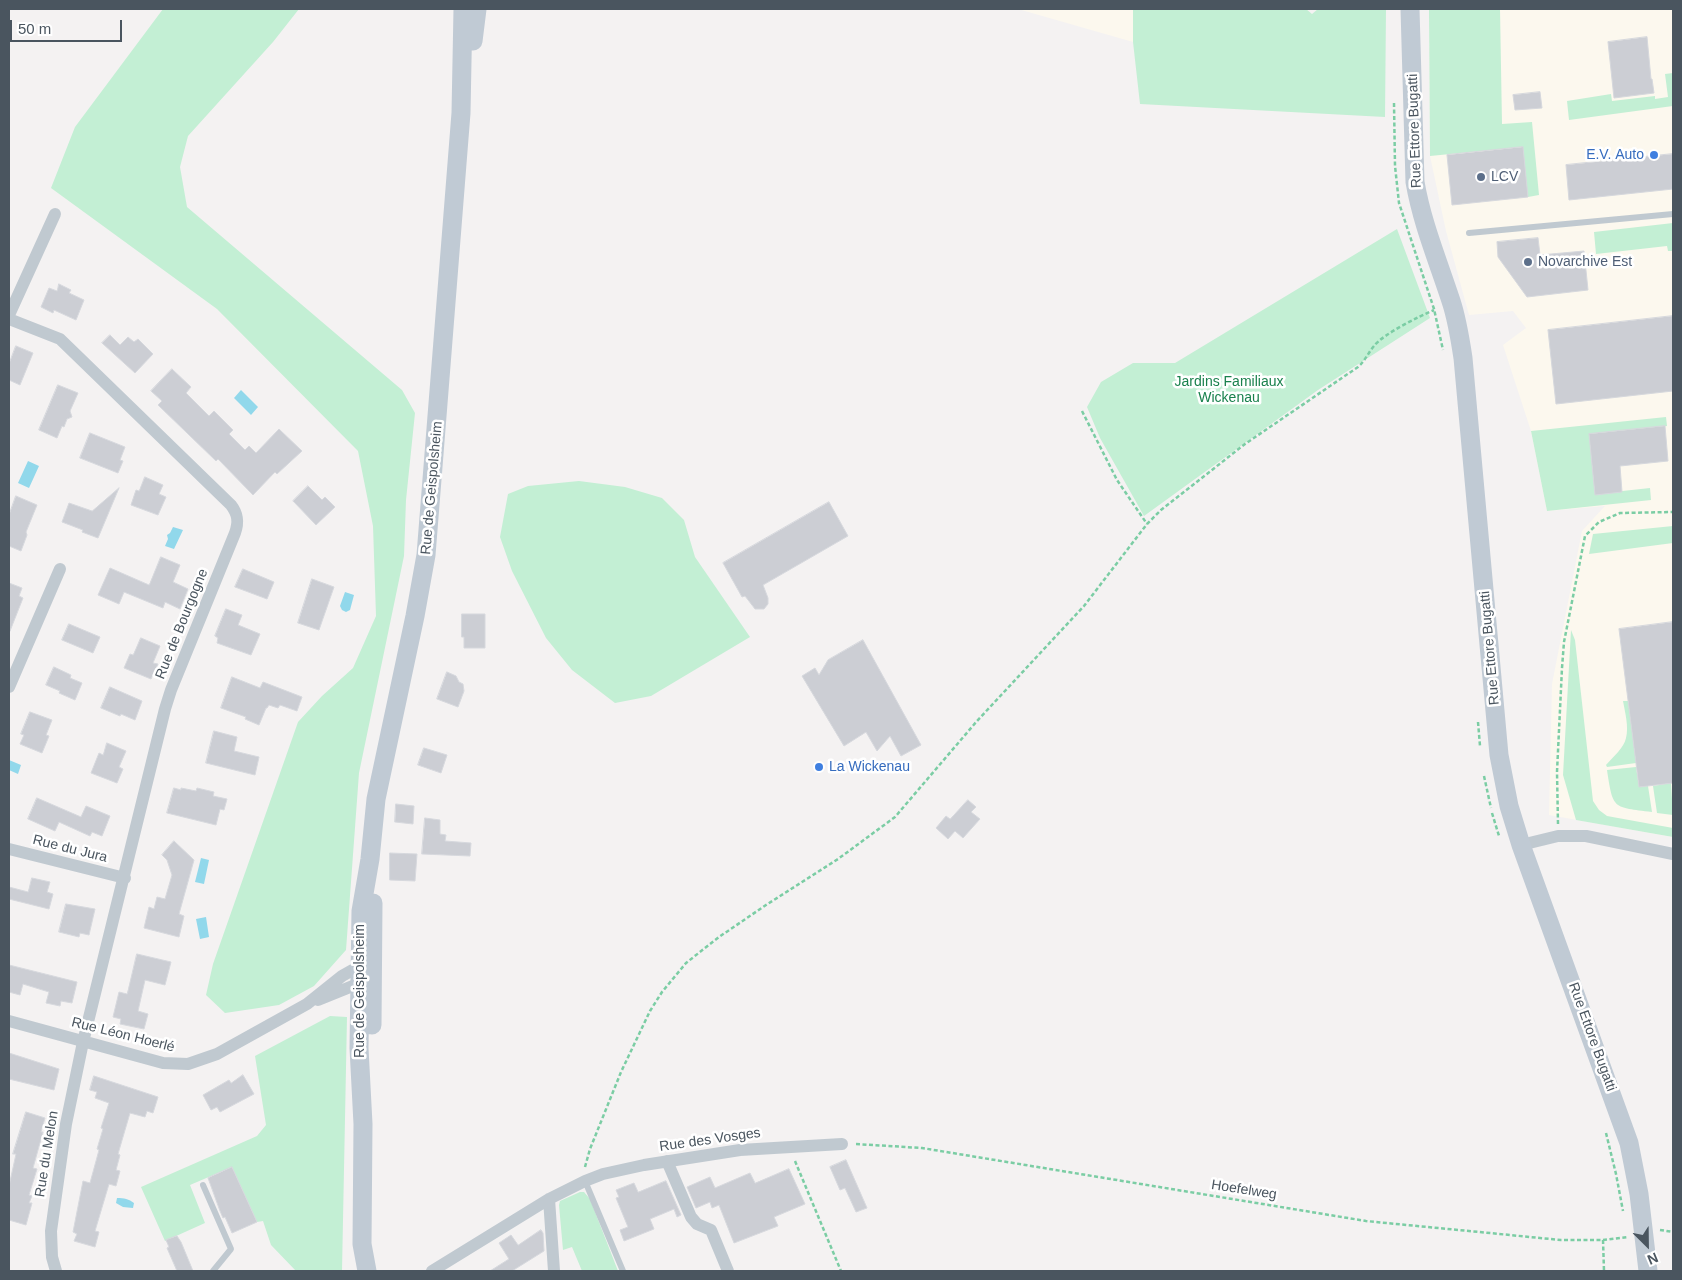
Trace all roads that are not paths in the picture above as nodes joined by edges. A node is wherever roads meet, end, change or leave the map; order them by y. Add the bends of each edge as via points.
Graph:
1 (463, 9) edge
2 (477, 9) edge
3 (1410, 9) edge
4 (461, 113) junction
5 (54, 214) dead end
6 (1673, 214) edge
7 (1469, 232) dead end
8 (9, 317) edge
9 (60, 569) dead end
10 (9, 688) edge
11 (1521, 845) junction
12 (9, 849) edge
13 (1673, 854) edge
14 (125, 878) junction
15 (366, 972) junction
16 (9, 1020) edge
17 (83, 1042) junction
18 (842, 1144) road end
19 (667, 1161) junction
20 (585, 1181) junction
21 (203, 1185) dead end
22 (549, 1199) junction
23 (362, 1244) junction
24 (56, 1271) edge
25 (213, 1271) edge
26 (357, 1271) edge
27 (367, 1271) edge
28 (432, 1271) edge
29 (554, 1271) edge
30 (623, 1271) edge
31 (728, 1271) edge
32 (1648, 1271) edge

1 - 4 main road, Rue de Geispolsheim
2 - 4 main road, Rue de Geispolsheim
3 - 11 main road, Rue Ettore Bugatti via 1415,182 1426,230 1452,303 1460,338 1499,755
4 - 15 main road, Rue de Geispolsheim via 426,555 376,799 370,859 373,900
5 - 8 street
6 - 7 lane
8 - 14 street, Rue de Bourgogne via 60,339 231,505 238,522 167,703
9 - 10 street
11 - 13 street via 1558,836 1586,836
11 - 32 main road, Rue Ettore Bugatti via 1625,1130 1635,1172
12 - 14 street, Rue du Jura
14 - 17 street, Rue de Bourgogne
15 - 17 street, Rue Léon Hoerlé via 342,976 307,1004 224,1051 188,1064 163,1063
15 - 23 main road, Rue de Geispolsheim via 371,1054 363,1124
16 - 17 street, Rue Léon Hoerlé
17 - 24 street, Rue du Melon via 66,1124 51,1231
18 - 19 street, Rue des Vosges via 740,1150
19 - 20 street, Rue des Vosges
19 - 31 street via 691,1217 697,1224 711,1230
20 - 22 street, Rue des Vosges
20 - 30 lane
21 - 25 lane via 231,1249
22 - 28 street, Rue des Vosges
22 - 29 street
23 - 26 main road, Rue de Geispolsheim
23 - 27 main road, Rue de Geispolsheim

